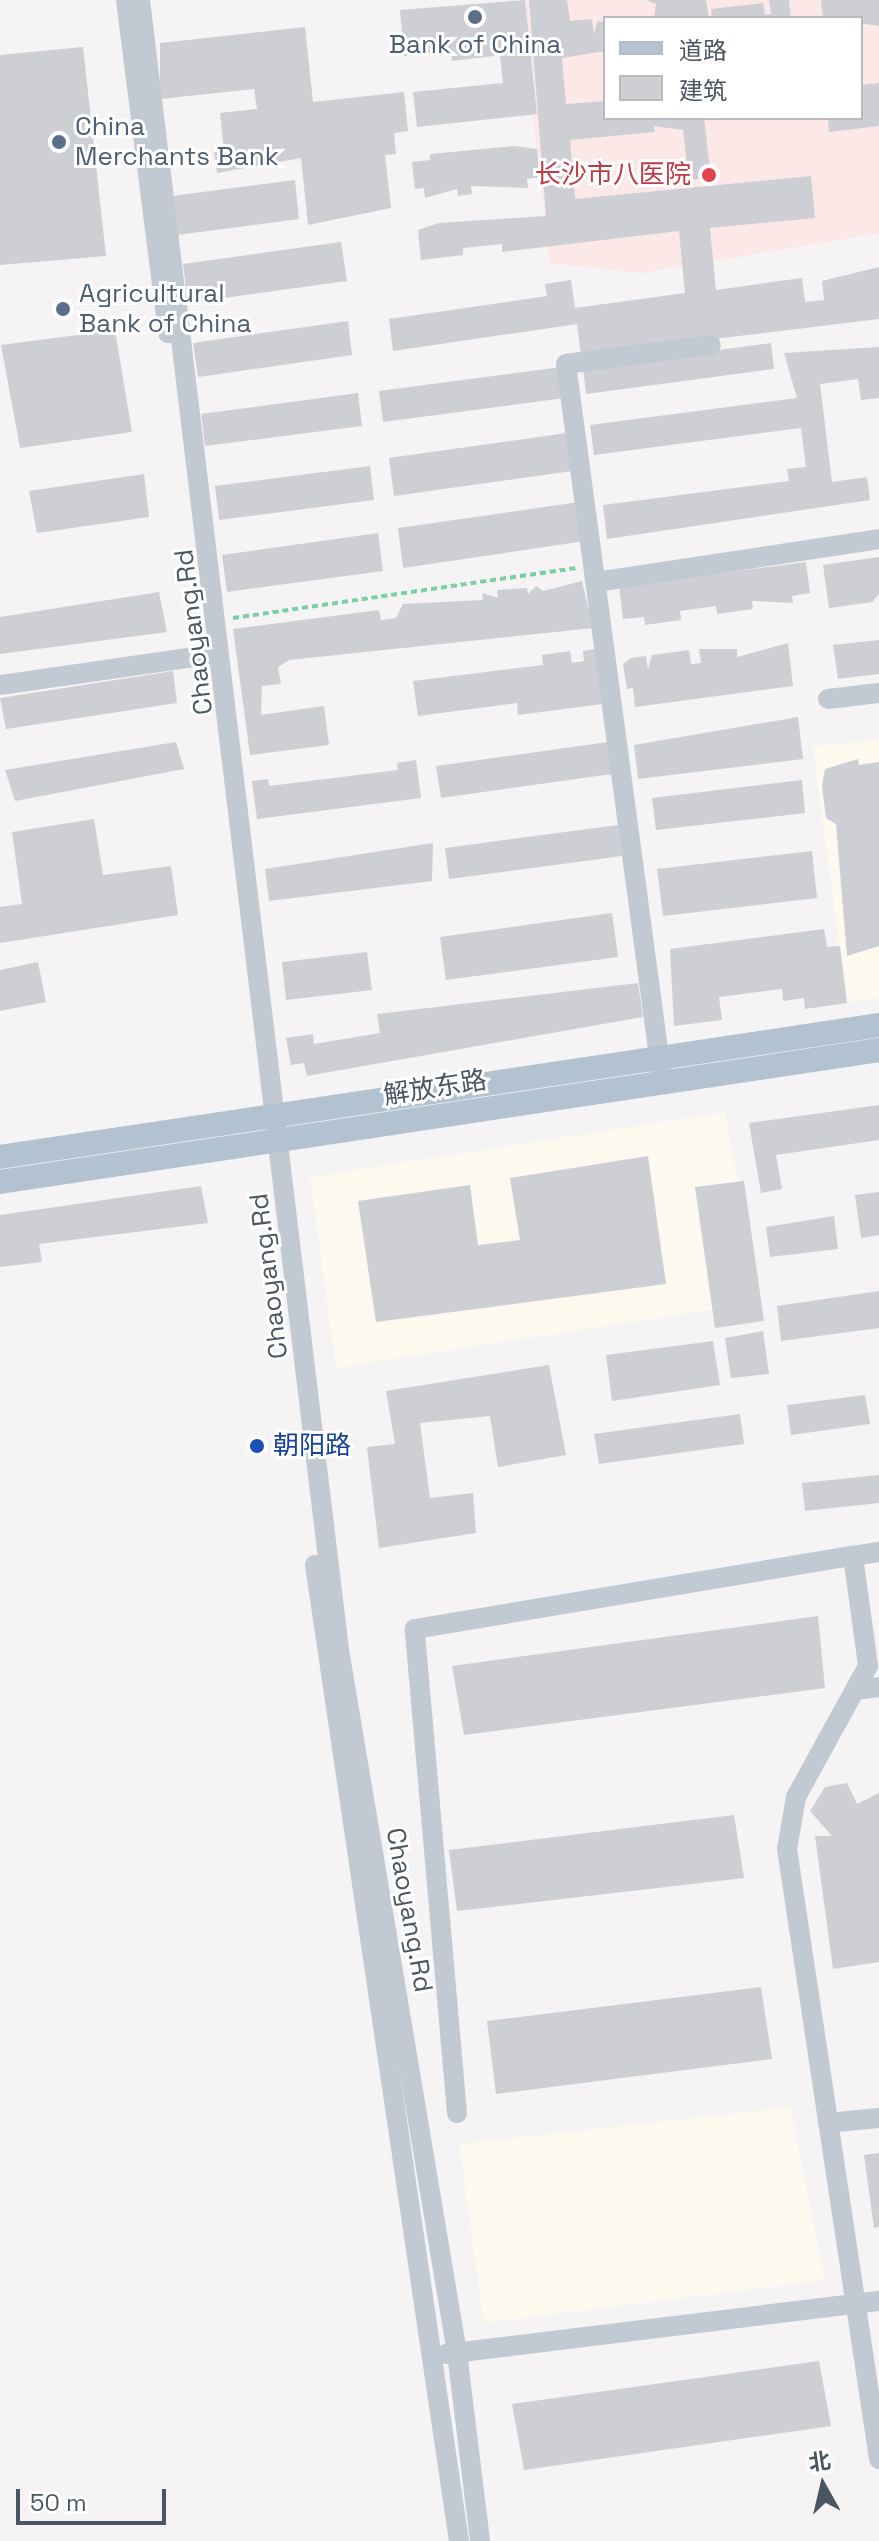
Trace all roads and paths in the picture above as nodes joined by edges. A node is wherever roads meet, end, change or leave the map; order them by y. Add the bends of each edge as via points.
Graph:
1 (126, 0) edge
2 (140, 0) edge
3 (711, 345) dead end
4 (879, 539) edge
5 (594, 573) junction
6 (219, 620) junction
7 (209, 655) junction
8 (0, 685) edge
9 (879, 693) edge
10 (828, 699) dead end
11 (879, 1025) edge
12 (879, 1050) edge
13 (659, 1055) junction
14 (662, 1079) junction
15 (270, 1118) junction
16 (274, 1143) junction
17 (0, 1157) edge
18 (0, 1182) edge
19 (879, 1552) edge
20 (853, 1556) junction
21 (879, 1687) edge
22 (855, 1690) junction
23 (457, 2113) dead end
24 (879, 2118) edge
25 (828, 2123) junction
26 (879, 2301) edge
27 (857, 2305) junction
28 (457, 2353) junction
29 (432, 2355) junction
30 (879, 2459) edge
31 (459, 2541) edge
32 (480, 2541) edge

1 - 7 street, Chaoyang.Rd
2 - 6 street, Chaoyang.Rd
3 - 5 street via 566,364
4 - 5 street
5 - 6 path
5 - 13 street
6 - 15 street, Chaoyang.Rd
7 - 8 street
7 - 15 street, Chaoyang.Rd
9 - 10 street
11 - 13 main road, 解放东路
12 - 14 main road, 解放东路
13 - 14 street
13 - 15 main road, 解放东路
14 - 16 main road, 解放东路
15 - 16 street, Chaoyang.Rd
15 - 17 main road, 解放东路
16 - 18 main road, 解放东路
16 - 28 street, Chaoyang.Rd via 339,1650
16 - 29 street, Chaoyang.Rd via 324,1651
19 - 20 street
20 - 22 street via 868,1666
20 - 23 street via 415,1629
21 - 22 street
22 - 25 street via 796,1797 787,1849
24 - 25 street
25 - 27 street
26 - 27 street
27 - 28 street
27 - 30 street
28 - 29 street
28 - 32 street, Chaoyang.Rd
29 - 31 street, Chaoyang.Rd

